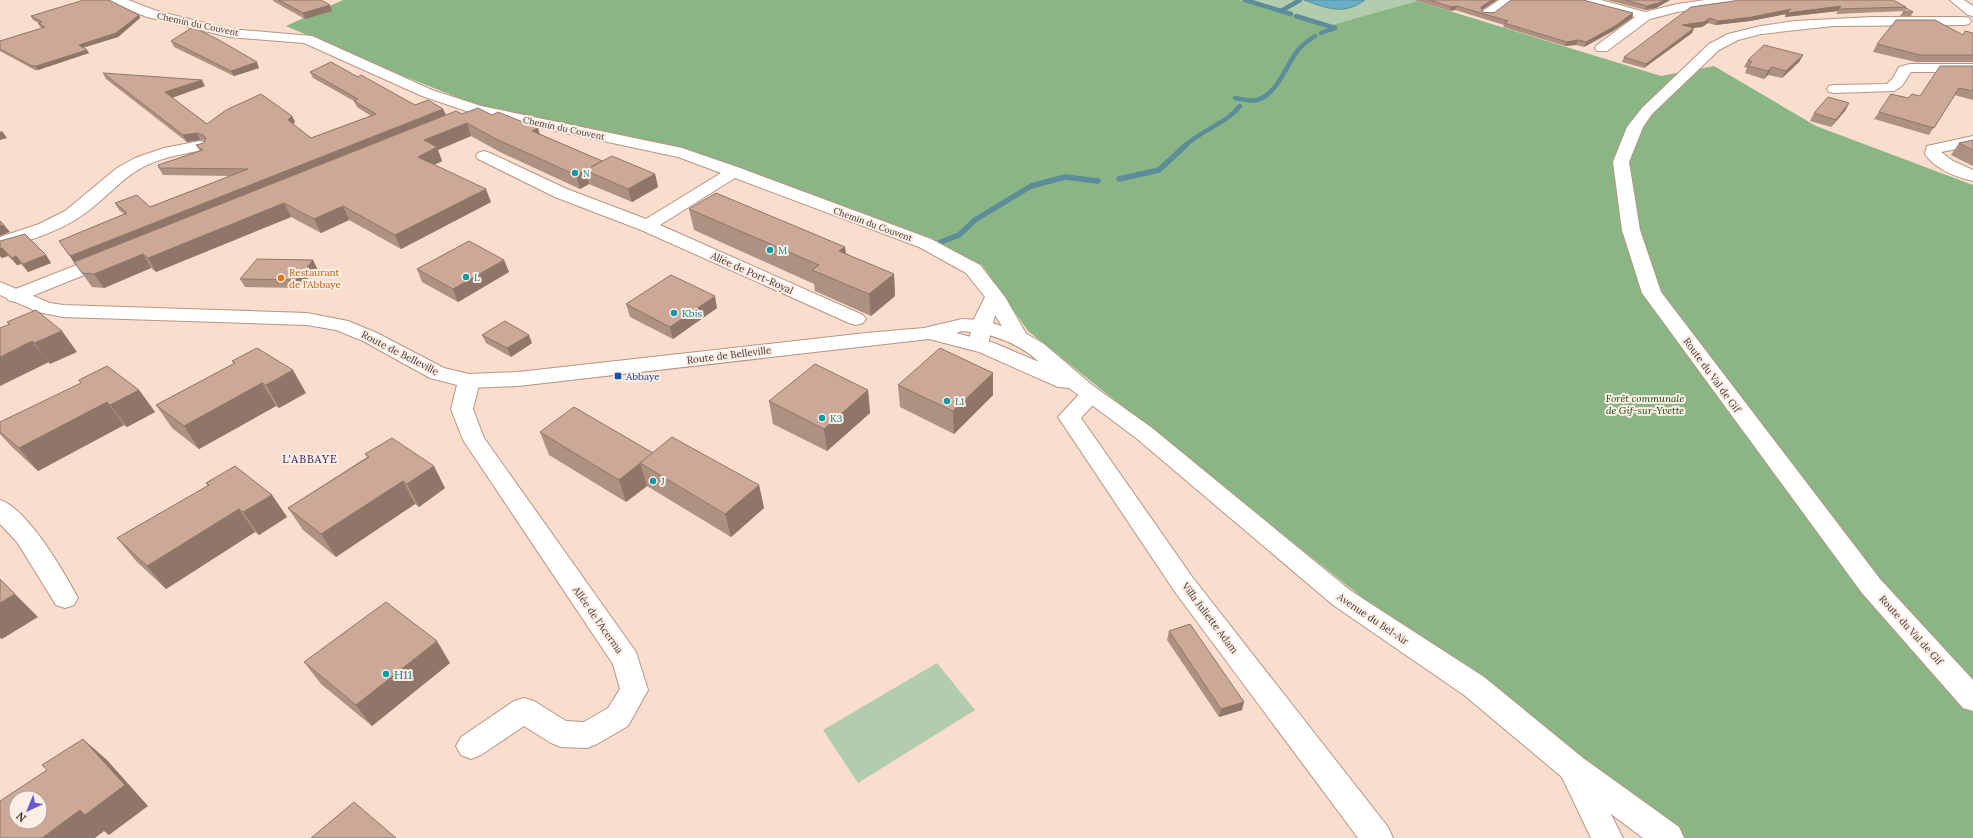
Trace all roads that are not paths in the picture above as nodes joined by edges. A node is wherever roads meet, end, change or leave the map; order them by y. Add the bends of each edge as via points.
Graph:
1 (116, 0) edge
2 (1508, 0) edge
3 (1587, 0) edge
4 (1732, 0) edge
5 (1956, 0) edge
6 (1487, 13) edge
7 (1645, 16) junction
8 (1971, 18) edge
9 (1602, 48) dead end
10 (1973, 68) edge
11 (1834, 89) dead end
12 (477, 110) junction
13 (455, 118) edge
14 (1973, 141) edge
15 (200, 146) edge
16 (484, 156) dead end
17 (734, 172) junction
18 (1973, 176) edge
19 (647, 226) junction
20 (0, 244) edge
21 (125, 252) edge
22 (8, 292) edge
23 (992, 301) junction
24 (856, 320) dead end
25 (974, 332) junction
26 (1018, 337) junction
27 (1031, 357) junction
28 (469, 381) junction
29 (1088, 393) junction
30 (0, 509) edge
31 (65, 598) dead end
32 (1973, 700) edge
33 (471, 746) dead end
34 (1573, 768) junction
35 (1377, 838) edge
36 (1607, 838) edge
37 (1668, 838) edge

1 - 12 street, Chemin du Couvent via 152,14 229,33 307,39 427,93
2 - 6 street
3 - 7 street
4 - 7 street via 1677,8
5 - 8 street
7 - 9 street
8 - 32 street, Route du Val de Gif via 1828,24 1792,32 1741,35 1718,43 1647,111 1635,127 1621,162 1631,230 1652,293 1871,586
10 - 11 street via 1910,68 1904,70 1896,86 1889,88
12 - 13 street
12 - 17 street, Chemin du Couvent via 682,153
14 - 18 street via 1941,146 1934,149 1933,154 1955,170
15 - 20 street via 172,150 132,165 91,202 70,216
16 - 19 street, Allée de Port-Royal via 561,193
17 - 19 street
17 - 23 street, Chemin du Couvent via 925,243 973,269
19 - 24 street, Allée de Port-Royal
21 - 22 street
22 - 28 street, Route de Belleville via 45,308 86,313 307,318 328,322 370,337 437,373
23 - 25 street
23 - 26 street, Chemin du Couvent
25 - 26 street, Route de Belleville
25 - 27 street, Route de Belleville
25 - 28 street, Route de Belleville via 954,337 924,334 866,339 518,379
26 - 27 street, Route de Belleville
27 - 29 street, Route de Belleville
28 - 33 street, Allée de l'Acerma via 462,409 474,440 626,660 634,690 618,717 587,735 561,734 524,710
29 - 34 street, Avenue du Bel-Air via 1144,433 1342,598 1474,686
29 - 35 street, Villa Juliette Adam via 1069,418 1184,585
30 - 31 street via 26,535
34 - 36 street
34 - 37 street, Avenue du Bel-Air

